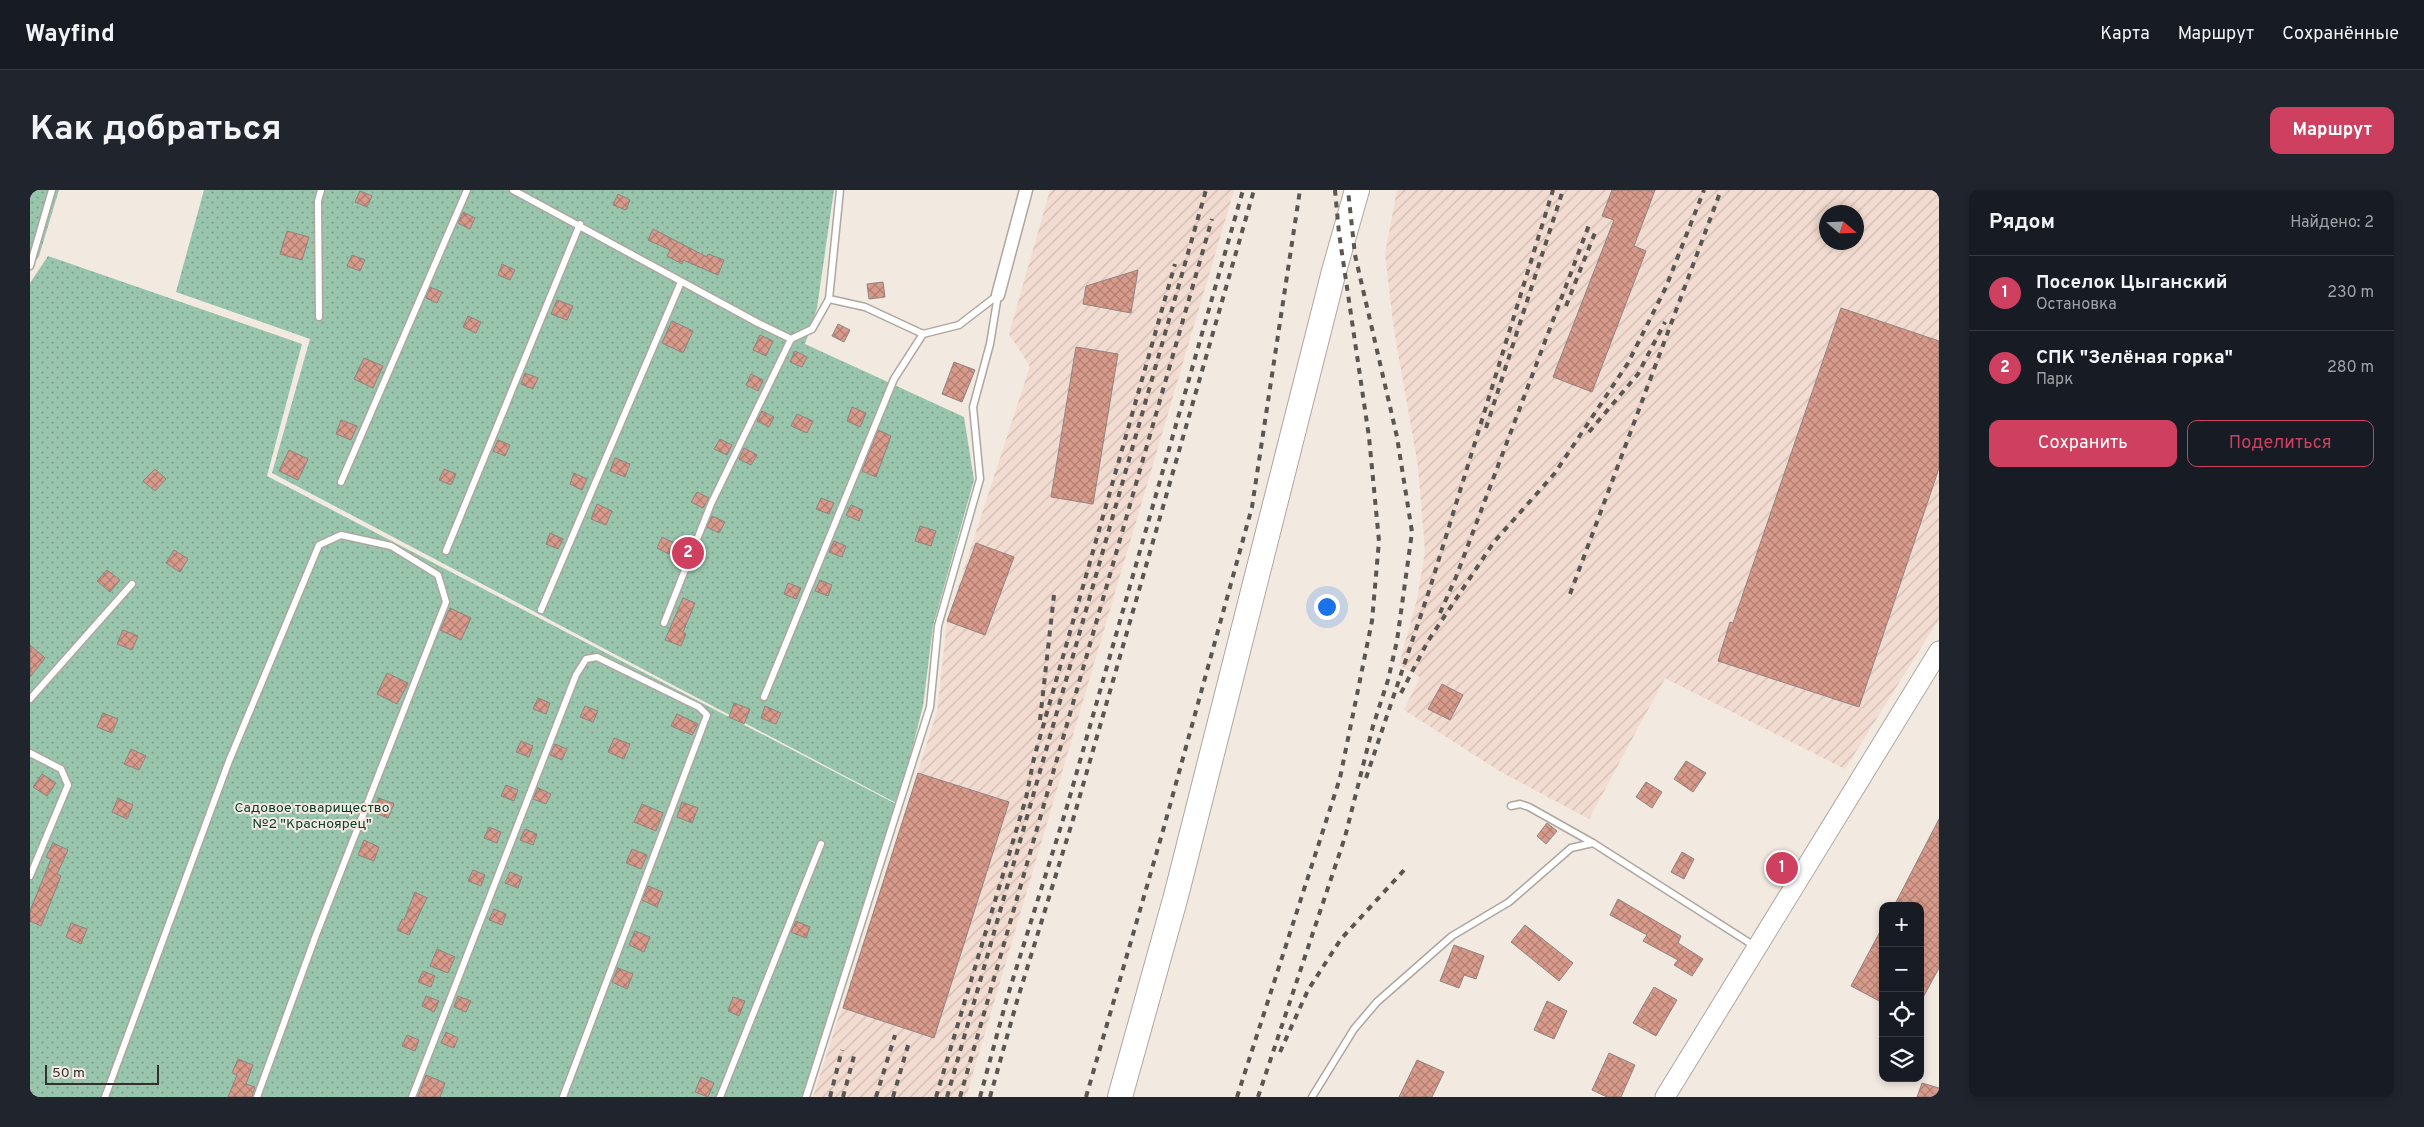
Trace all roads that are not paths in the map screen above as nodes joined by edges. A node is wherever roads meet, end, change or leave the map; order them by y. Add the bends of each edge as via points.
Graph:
1 (52, 190) edge
2 (322, 190) edge
3 (467, 190) edge
4 (513, 190) edge
5 (840, 190) edge
6 (1026, 190) edge
7 (1357, 190) edge
8 (580, 224) junction
9 (30, 266) edge
10 (681, 282) junction
11 (998, 295) junction
12 (829, 299) junction
13 (319, 317) dead end
14 (923, 334) junction
15 (791, 338) junction
16 (342, 482) dead end
17 (446, 551) dead end
18 (132, 584) dead end
19 (541, 610) dead end
20 (664, 623) dead end
21 (1939, 651) edge
22 (764, 697) dead end
23 (30, 699) edge
24 (30, 753) edge
25 (1511, 806) dead end
26 (1593, 843) junction
27 (821, 844) dead end
28 (30, 876) edge
29 (1757, 948) junction
30 (105, 1097) edge
31 (257, 1097) edge
32 (412, 1097) edge
33 (562, 1097) edge
34 (720, 1097) edge
35 (806, 1097) edge
36 (1120, 1097) edge
37 (1312, 1097) edge
38 (1665, 1097) edge

1 - 9 lane
2 - 13 lane via 318,201
3 - 16 lane
4 - 8 lane
5 - 12 lane
6 - 11 street
7 - 36 highway via 1176,896
8 - 10 lane
8 - 17 lane
10 - 15 lane
10 - 19 lane
11 - 14 lane via 959,326
11 - 35 lane via 990,344 973,407 980,479 938,626 930,707
12 - 14 lane via 865,307
12 - 15 lane via 812,329
14 - 22 lane via 894,379
15 - 20 lane via 711,504
18 - 23 lane
21 - 29 street
24 - 28 lane via 61,769 68,785
25 - 26 lane via 1529,807
26 - 29 lane
26 - 37 lane via 1572,848 1509,902 1452,936 1377,1002 1354,1029
27 - 34 lane
29 - 38 street
30 - 31 lane via 229,761 319,545 340,535 391,546 438,575 446,602
32 - 33 lane via 576,674 586,659 597,657 699,707 707,715

